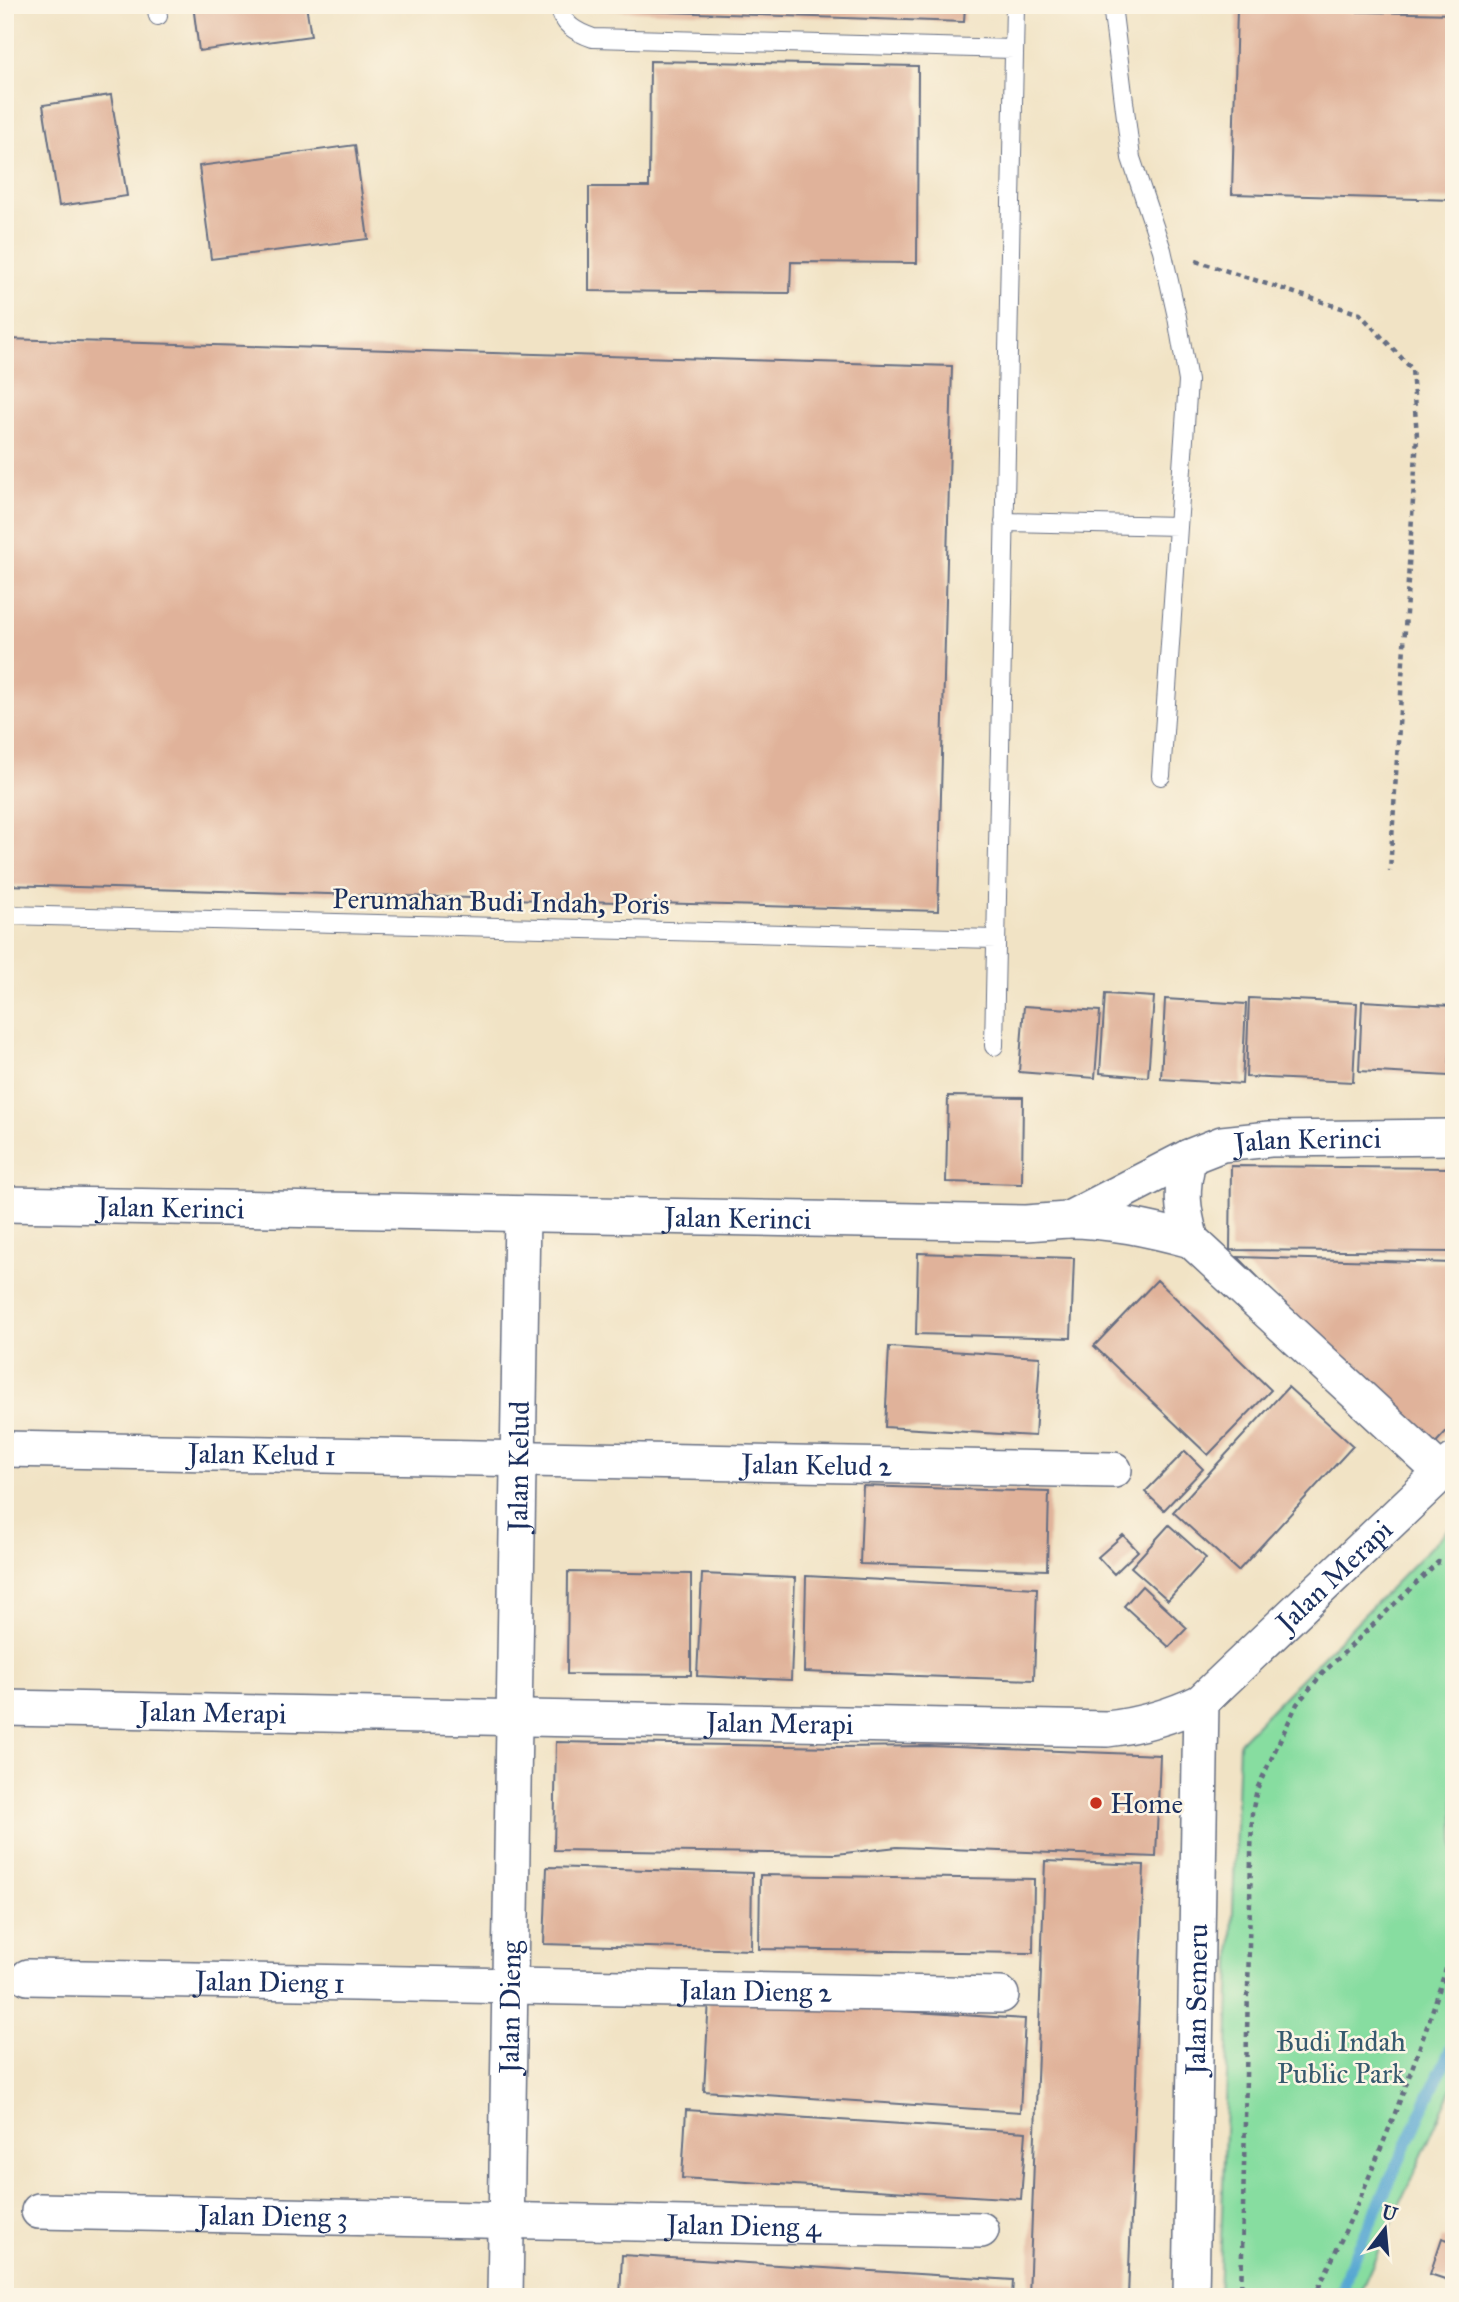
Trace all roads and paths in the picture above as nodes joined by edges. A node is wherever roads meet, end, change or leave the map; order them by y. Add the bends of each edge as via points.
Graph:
1 (559, 5) edge
2 (1015, 5) edge
3 (1112, 5) edge
4 (1014, 49) junction
5 (1162, 250) junction
6 (1004, 522) junction
7 (1178, 526) junction
8 (1161, 776) dead end
9 (1390, 871) dead end
10 (5, 915) edge
11 (996, 939) junction
12 (994, 1046) dead end
13 (1454, 1137) edge
14 (1189, 1157) junction
15 (5, 1204) edge
16 (522, 1214) junction
17 (1067, 1220) junction
18 (1191, 1240) junction
19 (5, 1449) edge
20 (518, 1459) junction
21 (1448, 1467) edge
22 (1114, 1470) dead end
23 (1454, 1566) edge
24 (1201, 1702) junction
25 (5, 1708) edge
26 (514, 1718) junction
27 (1454, 1943) edge
28 (28, 1977) dead end
29 (510, 1987) junction
30 (1001, 1996) dead end
31 (39, 2211) dead end
32 (506, 2220) junction
33 (981, 2230) dead end
34 (505, 2297) edge
35 (1191, 2297) edge
36 (1241, 2297) edge
37 (1314, 2297) edge

1 - 4 lane via 566,23 593,38
2 - 4 lane
3 - 5 lane via 1131,159
4 - 6 lane
5 - 7 lane via 1188,381
5 - 9 path via 1360,314 1412,369 1417,436
6 - 7 lane
6 - 11 lane
7 - 8 lane
10 - 11 lane, Perumahan Budi Indah, Poris
11 - 12 lane
13 - 14 street, Jalan Kerinci via 1270,1139 1222,1144
14 - 17 street, Jalan Kerinci
14 - 18 street via 1182,1184
15 - 16 street, Jalan Kerinci
16 - 17 street, Jalan Kerinci
16 - 20 street, Jalan Kelud
17 - 18 street via 1100,1220
18 - 21 street
19 - 20 street, Jalan Kelud 1
20 - 22 street, Jalan Kelud 2
20 - 26 street, Jalan Kelud
21 - 24 street, Jalan Merapi
23 - 36 path via 1438,1562 1322,1674 1297,1704 1257,1789 1252,1813
24 - 26 street, Jalan Merapi via 1160,1719 1107,1729
24 - 35 street, Jalan Semeru
25 - 26 street, Jalan Merapi
26 - 29 street, Jalan Dieng
27 - 37 path via 1431,2019 1384,2141
28 - 29 street, Jalan Dieng 1
29 - 30 street, Jalan Dieng 2
29 - 32 street, Jalan Dieng
31 - 32 street, Jalan Dieng 3
32 - 33 street, Jalan Dieng 4
32 - 34 street, Jalan Dieng

